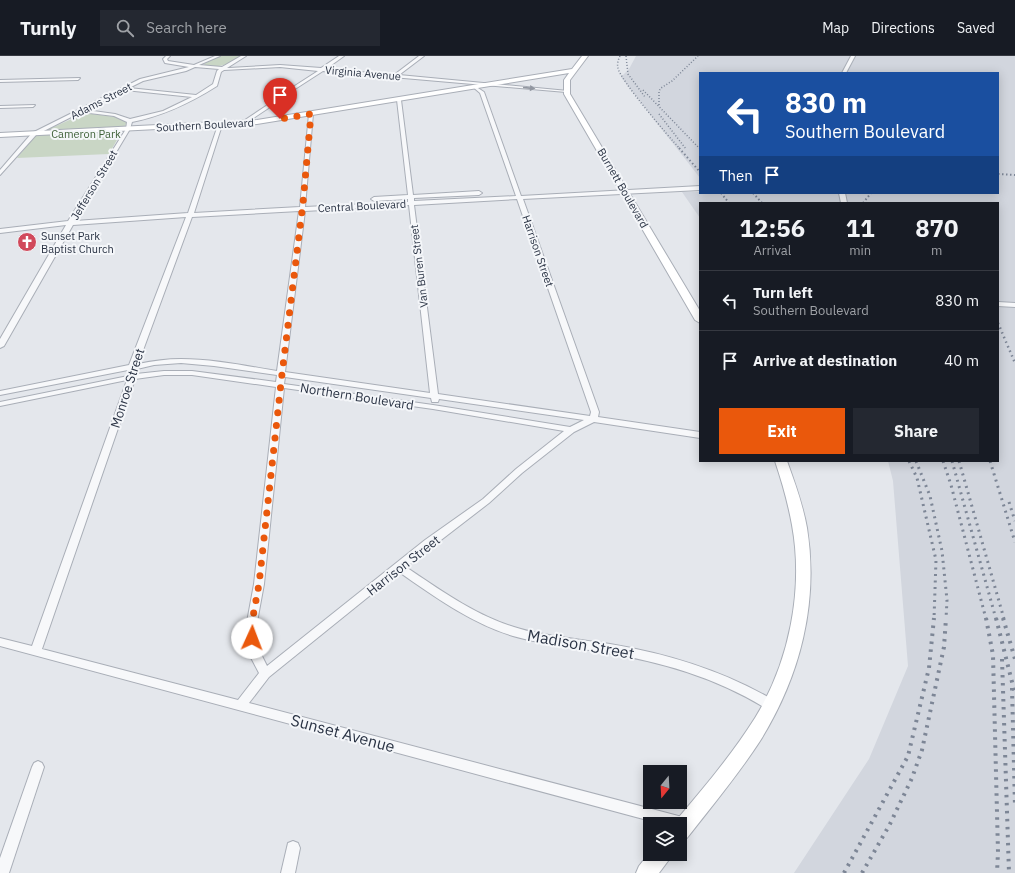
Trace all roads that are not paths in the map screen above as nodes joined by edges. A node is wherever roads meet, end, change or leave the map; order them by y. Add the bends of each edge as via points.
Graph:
1 (167, 56) edge
2 (218, 56) edge
3 (244, 56) edge
4 (342, 56) edge
5 (422, 56) edge
6 (585, 56) edge
7 (853, 56) edge
8 (196, 66) junction
9 (223, 68) junction
10 (320, 70) junction
11 (574, 71) junction
12 (845, 72) edge
13 (395, 76) junction
14 (78, 79) dead end
15 (0, 81) edge
16 (514, 84) junction
17 (491, 85) junction
18 (475, 87) junction
19 (124, 89) junction
20 (566, 91) junction
21 (196, 96) junction
22 (278, 99) dead end
23 (399, 100) junction
24 (270, 105) dead end
25 (33, 106) dead end
26 (0, 107) edge
27 (82, 111) junction
28 (311, 114) junction
29 (130, 121) junction
30 (241, 124) junction
31 (220, 125) junction
32 (128, 129) junction
33 (34, 134) junction
34 (0, 135) edge
35 (0, 173) edge
36 (699, 182) edge
37 (699, 188) edge
38 (623, 189) junction
39 (518, 195) junction
40 (411, 200) junction
41 (303, 206) junction
42 (190, 212) junction
43 (73, 220) junction
44 (0, 225) edge
45 (0, 231) edge
46 (999, 304) edge
47 (1015, 305) edge
48 (699, 318) edge
49 (0, 346) edge
50 (133, 366) junction
51 (282, 374) junction
52 (132, 377) junction
53 (280, 385) junction
54 (0, 393) edge
55 (435, 396) junction
56 (0, 404) edge
57 (433, 407) junction
58 (594, 419) junction
59 (571, 430) junction
60 (699, 435) edge
61 (781, 462) edge
62 (399, 567) junction
63 (0, 642) edge
64 (36, 652) junction
65 (265, 674) junction
66 (771, 705) junction
67 (240, 706) junction
68 (38, 767) dead end
69 (646, 817) edge
70 (687, 822) edge
71 (293, 848) dead end
72 (655, 861) edge
73 (2, 873) edge
74 (288, 873) edge
75 (646, 873) edge

1 - 8 street, Virginia Avenue via 164,59 171,63
2 - 8 street, Adams Street
3 - 9 street
4 - 10 street
5 - 13 street
6 - 11 main road
7 - 12 street
8 - 9 street, Virginia Avenue
8 - 19 street, Adams Street via 142,80
9 - 10 street, Virginia Avenue via 280,66
9 - 21 street via 219,71 215,85
10 - 13 street, Virginia Avenue
10 - 22 street
11 - 16 main road, Southern Boulevard
11 - 20 main road via 566,83
13 - 17 street, Virginia Avenue
14 - 15 street
16 - 17 main road, Southern Boulevard
16 -> 20 street
17 - 18 main road, Southern Boulevard
18 - 23 main road, Southern Boulevard
18 - 39 street, Harrison Street via 482,92
19 - 21 street
19 - 27 street, Adams Street
20 - 38 main road, Burnett Boulevard
21 - 29 street via 160,115
23 - 28 main road, Southern Boulevard
23 - 40 street, Van Buren Street
24 - 30 street
25 - 26 street
27 - 29 street via 115,115
27 - 33 street, Adams Street
28 - 30 main road, Southern Boulevard
28 - 41 street
29 - 32 street, Jefferson Street
30 - 31 main road, Southern Boulevard
31 - 32 main road, Southern Boulevard
31 - 42 street, Monroe Street
32 - 33 main road, Southern Boulevard
32 - 43 street, Jefferson Street
33 - 34 main road, Southern Boulevard
33 - 35 street, Adams Street
36 - 38 street, Central Boulevard
37 - 38 street, Central Boulevard
38 - 39 street, Central Boulevard
38 - 48 main road, Burnett Boulevard
39 - 40 street, Central Boulevard
39 - 58 street, Harrison Street via 594,412
40 - 41 street, Central Boulevard
40 - 55 street, Van Buren Street
41 - 42 street, Central Boulevard
41 - 51 street
42 - 43 street, Central Boulevard
42 - 50 street, Monroe Street
43 - 44 street, Central Boulevard
43 - 45 street, Central Boulevard
43 - 49 street, Jefferson Street
46 - 47 street
50 - 51 street, Northern Boulevard via 187,362
50 - 52 street, Monroe Street
50 - 54 street, Northern Boulevard
51 - 53 street
51 - 55 street, Northern Boulevard
52 - 53 street, Northern Boulevard via 192,373
52 - 56 street, Northern Boulevard
52 - 64 street, Monroe Street
53 - 57 street, Northern Boulevard
53 - 65 street via 259,584 252,622 253,650
55 - 57 street, Van Buren Street
55 - 58 street, Northern Boulevard
57 - 59 street, Northern Boulevard
58 - 59 street
58 - 60 street, Northern Boulevard
59 - 62 street, Harrison Street via 486,501
61 - 66 main road via 798,513 804,581 802,606 789,666
62 - 65 street, Harrison Street
62 - 66 street, Madison Street via 472,613 503,629 674,663 727,681
63 - 64 street, Sunset Avenue
64 - 67 street, Sunset Avenue
65 - 67 street, Harrison Street
66 - 70 main road via 738,758
67 - 69 street, Sunset Avenue
68 - 73 street
71 - 74 street
72 - 75 main road

